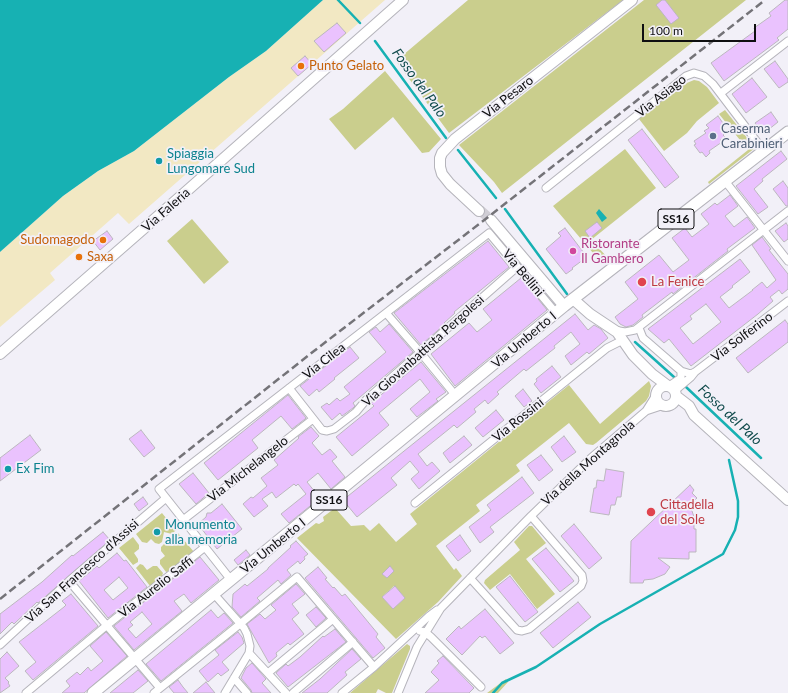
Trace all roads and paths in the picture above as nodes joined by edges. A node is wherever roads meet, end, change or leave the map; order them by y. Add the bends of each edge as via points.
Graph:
1 (403, 0) edge
2 (632, 0) edge
3 (788, 41) edge
4 (721, 93) junction
5 (788, 132) edge
6 (764, 151) junction
7 (725, 180) junction
8 (546, 188) dead end
9 (478, 210) tunnel mouth
10 (788, 211) edge
11 (490, 224) junction
12 (764, 230) junction
13 (788, 261) edge
14 (517, 266) junction
15 (573, 299) junction
16 (788, 301) edge
17 (560, 310) junction
18 (386, 313) junction
19 (639, 328) junction
20 (613, 329) junction
21 (623, 340) junction
22 (420, 352) junction
23 (0, 354) edge
24 (682, 371) junction
25 (695, 372) junction
26 (652, 374) junction
27 (289, 388) junction
28 (657, 393) junction
29 (670, 395) junction
30 (456, 396) junction
31 (646, 412) junction
32 (313, 419) junction
33 (166, 498) junction
34 (788, 500) edge
35 (415, 503) dead end
36 (531, 516) junction
37 (183, 520) junction
38 (205, 547) junction
39 (470, 578) junction
40 (231, 580) junction
41 (69, 581) junction
42 (214, 594) junction
43 (440, 608) junction
44 (333, 619) junction
45 (240, 624) junction
46 (106, 626) junction
47 (412, 631) junction
48 (425, 632) junction
49 (404, 640) junction
50 (353, 642) junction
51 (0, 645) edge
52 (417, 647) junction
53 (249, 654) junction
54 (135, 659) junction
55 (374, 667) junction
56 (268, 673) junction
57 (234, 678) junction
58 (481, 687) dead end
59 (157, 691) edge
60 (26, 693) edge
61 (93, 693) edge
62 (225, 693) edge
63 (247, 693) edge
64 (286, 693) edge
65 (293, 693) edge
66 (342, 693) edge
67 (398, 693) edge

1 - 23 street, Via Faleria
2 - 9 street, Via Pesaro via 455,139 442,153 442,174
3 - 4 street
4 - 6 street, Via Asiago
4 - 8 street, Via Asiago via 700,74 686,76
5 - 6 main road, SS16
6 - 7 main road, SS16
7 - 12 street
7 - 15 main road, SS16
10 - 12 street
11 - 14 street, Via Bellini
11 - 17 street
11 - 18 street, Via Cilea
12 - 13 street
12 - 19 street
14 - 17 street, Via Bellini
14 - 22 street, Via Giovanbattista Pergolesi
15 - 17 main road, SS16
15 - 20 street
16 - 25 street, Via Solferino
17 - 30 main road, Via Umberto I / SS16
18 - 22 street
18 - 27 street, Via Cilea
19 - 20 street via 631,332
19 - 24 street via 643,338
20 - 21 street
21 - 26 street via 633,355
21 - 35 street, Via Rossini via 607,348
22 - 30 street
22 - 32 street, Via Giovanbattista Pergolesi via 356,412 334,429 322,430
24 - 25 street via 691,374
24 - 29 street
25 - 29 street, Via Solferino
26 - 28 street via 657,383
26 - 29 street
27 - 32 street
27 - 33 street, Via Cilea via 159,489
28 - 29 street via 661,387
28 - 29 street via 658,401
28 - 31 street, Via della Montagnola
29 - 31 street, Via della Montagnola
29 - 34 street via 689,406 694,415
30 - 40 main road, Via Umberto I / SS16
31 - 36 street, Via della Montagnola via 591,458
32 - 37 street, Via Michelangelo
33 - 37 street
33 - 41 street, Via San Francesco d'Assisi
36 - 39 street, Via della Montagnola
36 - 39 street, Via della Montagnola via 582,575 581,586 529,629 522,631 517,630
37 - 38 street
38 - 40 street
38 - 46 street, Via Aurelio Saffi
39 - 43 street, Via della Montagnola
40 - 42 main road, Via Umberto I / SS16
41 - 46 street
41 - 51 street, Via San Francesco d'Assisi
42 - 45 street
42 - 54 main road, Via Umberto I / SS16
43 - 47 street
43 - 48 street, Via della Montagnola
44 - 45 street via 297,577
44 - 50 street
44 - 56 street
45 - 53 street via 250,640
45 - 59 street
46 - 54 street
46 - 60 street, Via Aurelio Saffi
47 - 48 street
47 - 49 street
48 - 52 street, Via della Montagnola
48 - 58 street
49 - 52 street via 414,642
49 - 55 street
50 - 55 street
50 - 65 street
52 - 67 street, Via della Montagnola
53 - 56 street
53 - 57 street
54 - 59 street
54 - 61 main road, Via Umberto I / SS16
55 - 66 street
56 - 64 street
57 - 62 street
57 - 63 street

